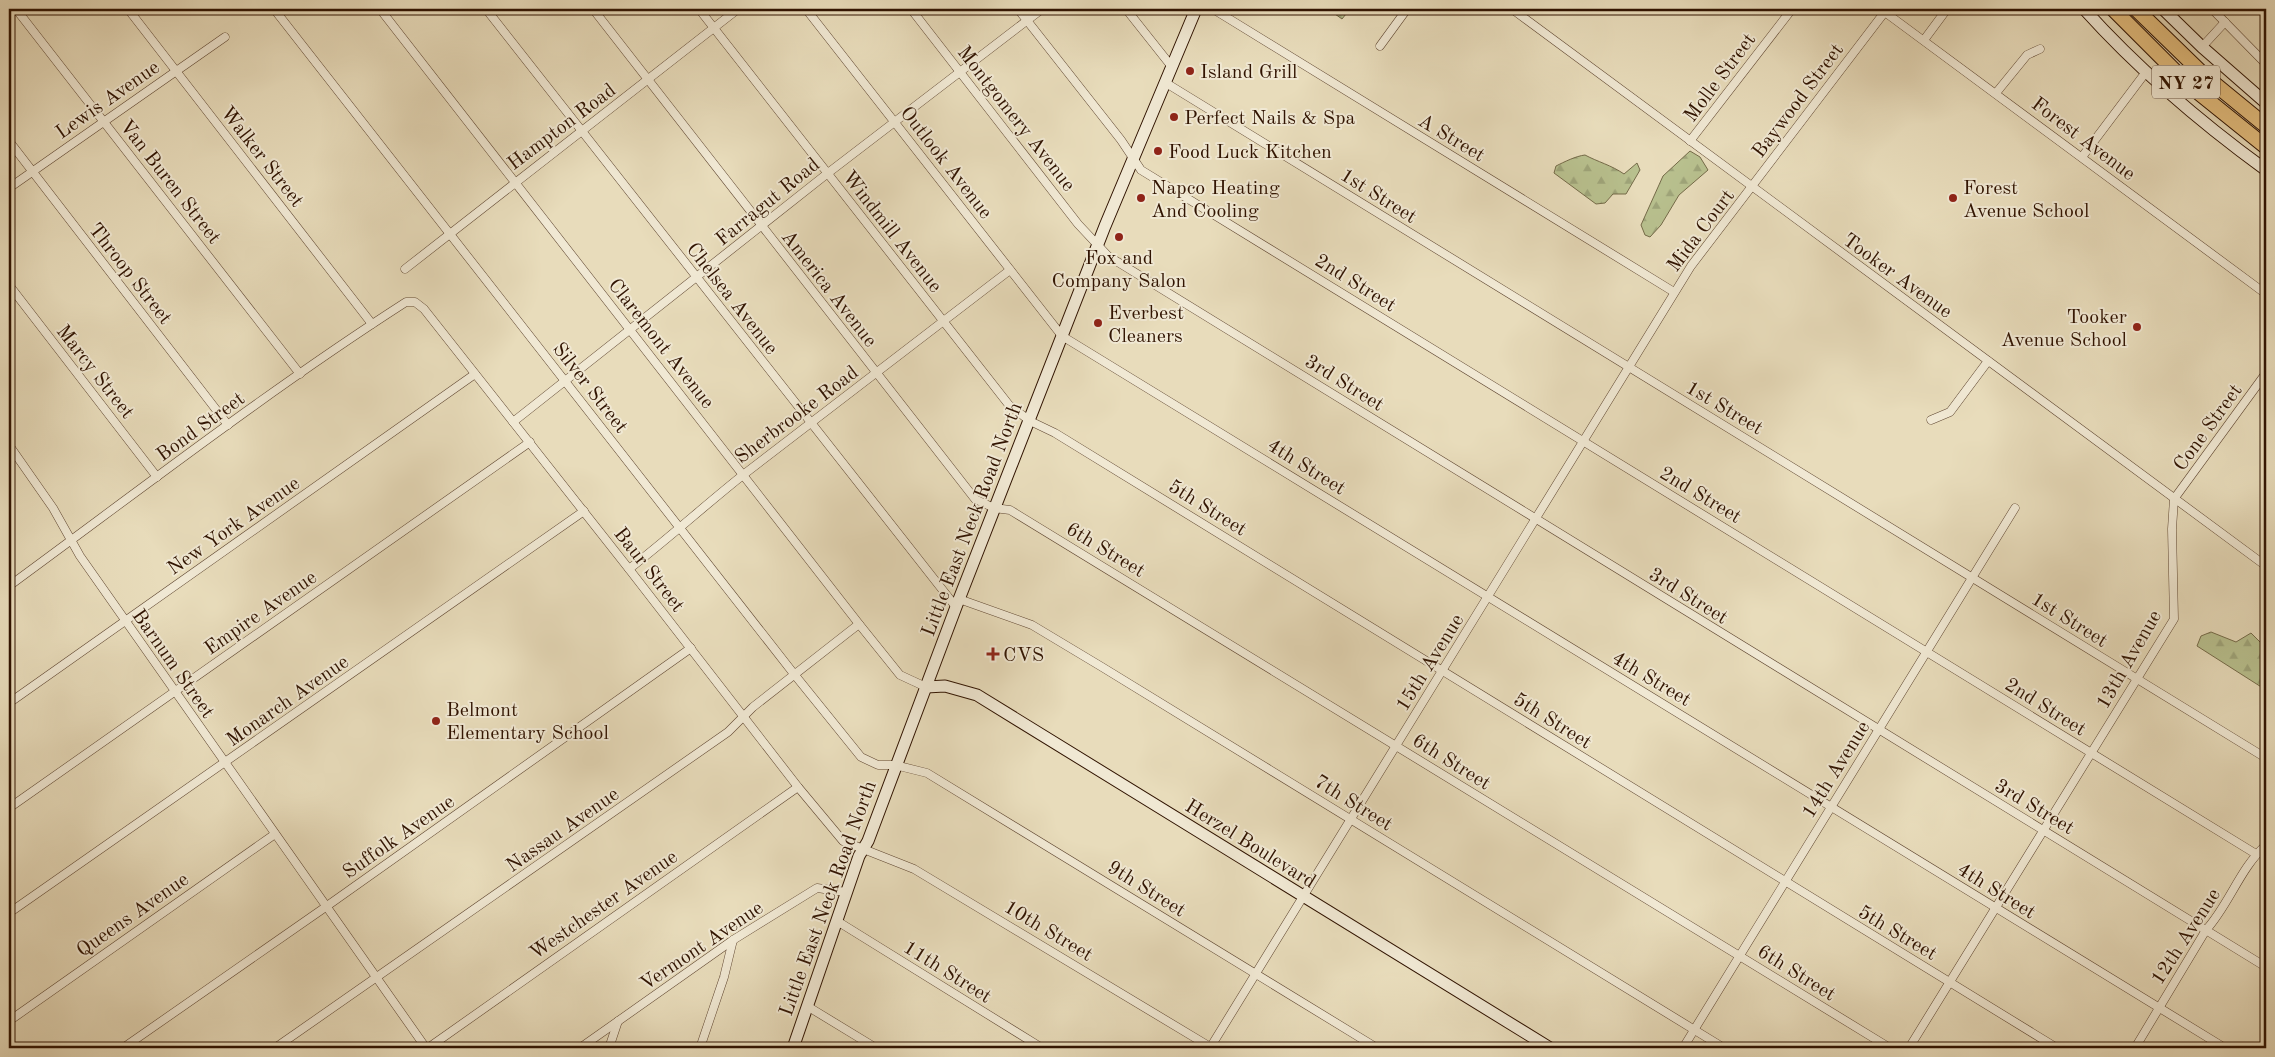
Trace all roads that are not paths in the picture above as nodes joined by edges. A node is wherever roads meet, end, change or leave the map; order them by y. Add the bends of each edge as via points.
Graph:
1 (16, 9) edge
2 (128, 9) edge
3 (274, 9) edge
4 (380, 9) edge
5 (486, 9) edge
6 (593, 9) edge
7 (699, 9) edge
8 (738, 9) edge
9 (806, 9) edge
10 (912, 9) edge
11 (1018, 9) edge
12 (1042, 9) edge
13 (1126, 9) edge
14 (1196, 9) edge
15 (1213, 9) edge
16 (1407, 9) edge
17 (1512, 9) edge
18 (1792, 9) edge
19 (1947, 9) edge
20 (2084, 9) edge
21 (2113, 9) edge
22 (2136, 9) edge
23 (2163, 9) edge
24 (2212, 9) edge
25 (1884, 10) edge
26 (1027, 20) junction
27 (2225, 22) junction
28 (714, 28) junction
29 (225, 37) dead end
30 (1924, 40) junction
31 (1380, 46) dead end
32 (2202, 47) junction
33 (2040, 49) dead end
34 (2266, 64) edge
35 (1172, 67) junction
36 (176, 71) junction
37 (960, 72) junction
38 (2146, 72) junction
39 (649, 80) junction
40 (1166, 83) junction
41 (1996, 93) junction
42 (2266, 103) edge
43 (104, 121) junction
44 (895, 122) junction
45 (2266, 126) edge
46 (581, 130) junction
47 (9, 141) edge
48 (1690, 142) junction
49 (2266, 148) edge
50 (2082, 157) junction
51 (1133, 158) junction
52 (2266, 170) edge
53 (32, 171) junction
54 (828, 173) junction
55 (515, 182) junction
56 (1752, 187) junction
57 (9, 188) edge
58 (761, 226) junction
59 (451, 233) junction
60 (1098, 246) junction
61 (406, 270) dead end
62 (1010, 270) junction
63 (696, 278) junction
64 (9, 285) edge
65 (1674, 292) junction
66 (2266, 294) edge
67 (415, 302) joint
68 (943, 321) junction
69 (372, 324) junction
70 (630, 328) junction
71 (1062, 336) junction
72 (1988, 362) junction
73 (1628, 366) junction
74 (876, 373) junction
75 (2266, 373) edge
76 (300, 374) junction
77 (476, 374) junction
78 (565, 381) junction
79 (1932, 420) dead end
80 (1030, 421) junction
81 (513, 422) junction
82 (810, 424) junction
83 (228, 426) junction
84 (530, 442) junction
85 (1583, 442) junction
86 (9, 445) edge
87 (743, 475) junction
88 (157, 477) junction
89 (2174, 499) junction
90 (994, 508) junction
91 (2015, 508) dead end
92 (584, 512) junction
93 (1535, 518) junction
94 (680, 527) junction
95 (71, 541) junction
96 (2266, 566) edge
97 (629, 569) junction
98 (1972, 578) junction
99 (9, 586) edge
100 (1488, 597) junction
101 (958, 603) junction
102 (125, 621) junction
103 (859, 624) junction
104 (690, 648) junction
105 (1927, 652) junction
106 (1442, 671) junction
107 (794, 674) junction
108 (2137, 680) junction
109 (926, 687) junction
110 (175, 692) junction
111 (9, 703) edge
112 (744, 718) junction
113 (1879, 730) junction
114 (1397, 746) junction
115 (2092, 753) junction
116 (2266, 758) edge
117 (225, 763) junction
118 (895, 765) junction
119 (798, 787) junction
120 (1830, 806) junction
121 (9, 808) edge
122 (1352, 820) junction
123 (2045, 831) junction
124 (275, 834) junction
125 (2266, 845) edge
126 (864, 849) junction
127 (2256, 854) junction
128 (1785, 881) junction
129 (846, 892) junction
130 (1303, 898) junction
131 (327, 906) junction
132 (1995, 908) junction
133 (9, 913) edge
134 (837, 921) junction
135 (2206, 930) junction
136 (733, 940) junction
137 (1739, 956) junction
138 (2266, 967) edge
139 (1256, 975) junction
140 (377, 978) junction
141 (1949, 982) junction
142 (807, 1006) junction
143 (2159, 1008) junction
144 (9, 1021) edge
145 (618, 1021) junction
146 (1694, 1030) junction
147 (122, 1048) edge
148 (275, 1048) edge
149 (427, 1048) edge
150 (580, 1048) edge
151 (609, 1048) edge
152 (700, 1048) edge
153 (793, 1048) edge
154 (876, 1048) edge
155 (1042, 1048) edge
156 (1211, 1048) edge
157 (1377, 1048) edge
158 (1550, 1048) edge
159 (1683, 1048) edge
160 (1724, 1048) edge
161 (1890, 1048) edge
162 (1909, 1048) edge
163 (2057, 1048) edge
164 (2134, 1048) edge
165 (2225, 1048) edge

1 - 43 street, Van Buren Street
2 - 36 street, Walker Street
3 - 59 street, Silver Street
4 - 55 street, Claremont Avenue
5 - 46 street, Chelsea Avenue
6 - 39 street, America Avenue
7 - 28 street, Windmill Avenue
8 - 28 street, Hampton Road
9 - 44 street, Outlook Avenue
10 - 37 street, Montgomery Avenue
11 - 26 street, 2nd Street
12 - 26 street, Farragut Road
13 - 35 street
14 - 35 main road, Little East Neck Road North
15 - 65 street, A Street
16 - 31 street
17 - 48 street, Tooker Avenue
18 - 48 street, Molle Street
19 - 30 street
20 - 38 main road
21 - 49 highway, NY 27 via 2189,84
22 - 45 highway, NY 27 via 2205,76
23 - 32 main road
24 - 27 street
25 - 30 street, Forest Avenue
25 - 56 street, Baywood Street
26 - 37 street, Farragut Road
26 - 51 street, 2nd Street
27 - 32 street
27 - 34 street
28 - 39 street, Hampton Road
28 - 54 street, Windmill Avenue
29 - 36 street, Lewis Avenue
30 - 41 street, Forest Avenue
32 - 42 main road
33 - 41 street via 2027,55
35 - 40 main road, Little East Neck Road North
36 - 43 street, Lewis Avenue
36 - 69 street, Walker Street
37 - 44 street, Farragut Road
37 - 60 street, Montgomery Avenue
38 - 50 street
38 - 52 main road via 2193,114
39 - 46 street, Hampton Road
39 - 58 street, America Avenue
40 - 51 main road, Little East Neck Road North
40 - 73 street, 1st Street
41 - 50 street, Forest Avenue
43 - 53 street, Lewis Avenue
43 - 76 street, Van Buren Street
44 - 54 street, Farragut Road
44 - 62 street, Outlook Avenue
46 - 55 street, Hampton Road
46 - 63 street, Chelsea Avenue
47 - 53 street, Throop Street
48 - 56 street, Tooker Avenue
50 - 66 street, Forest Avenue
51 - 60 main road, Little East Neck Road North
51 - 85 street, 2nd Street via 1141,170
53 - 57 street, Lewis Avenue
53 - 83 street, Throop Street
54 - 58 street, Farragut Road
54 - 68 street, Windmill Avenue
55 - 59 street, Hampton Road
55 - 70 street, Claremont Avenue
56 - 65 street, Mida Court via 1690,266
56 - 72 street, Tooker Avenue
58 - 63 street, Farragut Road
58 - 74 street, America Avenue
59 - 61 street, Hampton Road
59 - 78 street, Silver Street
60 - 71 main road, Little East Neck Road North
60 - 93 street, 3rd Street via 1108,256
62 - 68 street, Sherbrooke Road
62 - 71 street, Outlook Avenue
63 - 70 street, Farragut Road
63 - 82 street, Chelsea Avenue
64 - 88 street, Marcy Street
65 - 73 street, 15th Avenue
67 - 69 street, Bond Street via 406,302
67 - 77 street, Baur Street
68 - 74 street, Sherbrooke Road
68 - 80 street, Windmill Avenue via 1009,405
69 - 76 street, Bond Street
70 - 78 street, Farragut Road
70 - 87 street, Claremont Avenue
71 - 80 main road, Little East Neck Road North
71 - 100 street, 4th Street
72 - 79 street via 1950,412
72 - 89 street, Tooker Avenue
73 - 85 street, 15th Avenue
73 - 98 street, 1st Street
74 - 82 street, Sherbrooke Road
74 - 90 street, America Avenue via 975,498
75 - 89 street, Cone Street
76 - 83 street, Bond Street
77 - 81 street, Baur Street
77 - 102 street, New York Avenue
78 - 81 street, Farragut Road
78 - 94 street, Silver Street
80 - 90 main road, Little East Neck Road North
80 - 106 street, 5th Street via 1055,432
81 - 84 street, Baur Street
82 - 87 street, Sherbrooke Road
82 - 101 street, Chelsea Avenue
83 - 88 street, Bond Street
84 - 92 street, Baur Street
84 - 110 street, Empire Avenue
85 - 93 street, 15th Avenue
85 - 105 street, 2nd Street
86 - 95 street, Barnum Street via 53,508
87 - 94 street, Sherbrooke Road
87 - 103 street, Claremont Avenue
88 - 95 street, Bond Street
89 - 96 street, Tooker Avenue
89 - 108 street, 13th Avenue via 2174,619
90 - 101 main road, Little East Neck Road North
90 - 114 street, 6th Street via 1010,510
91 - 98 street, 14th Avenue
92 - 97 street, Baur Street
92 - 117 street, Monarch Avenue
93 - 100 street, 15th Avenue
93 - 113 street, 3rd Street
94 - 97 street, Sherbrooke Road
94 - 107 street, Silver Street
95 - 99 street, Bond Street
95 - 102 street, Barnum Street
97 - 104 street, Baur Street
98 - 105 street, 14th Avenue
98 - 108 street, 1st Street
100 - 106 street, 15th Avenue
100 - 120 street, 4th Street
101 - 109 main road, Little East Neck Road North
101 - 122 street, 7th Street via 1032,625
102 - 110 street, Barnum Street
102 - 111 street, New York Avenue
103 - 107 street, Nassau Avenue
103 - 109 street, Claremont Avenue via 900,675
104 - 112 street, Baur Street
104 - 131 street, Suffolk Avenue
105 - 113 street, 14th Avenue
105 - 115 street, 2nd Street
106 - 114 street, 15th Avenue
106 - 128 street, 5th Street
107 - 112 street, Nassau Avenue
107 - 118 street, Silver Street via 861,757 878,765
108 - 115 street, 13th Avenue
108 - 116 street, 1st Street
109 - 118 main road, Little East Neck Road North
109 - 130 main road, Herzel Boulevard via 945,686 976,695
110 - 117 street, Barnum Street
110 - 121 street, Empire Avenue
112 - 119 street, Baur Street
112 - 140 street, Nassau Avenue
113 - 120 street, 14th Avenue
113 - 123 street, 3rd Street
114 - 122 street, 15th Avenue
114 - 137 street, 6th Street
115 - 123 street, 13th Avenue
115 - 127 street, 2nd Street
117 - 124 street, Barnum Street
117 - 133 street, Monarch Avenue
118 - 126 main road, Little East Neck Road North
118 - 139 street, 9th Street via 927,773
119 - 126 street, Baur Street via 843,841
119 - 149 street, Westchester Avenue
120 - 128 street, 14th Avenue
120 - 132 street, 4th Street
122 - 130 street, 15th Avenue
122 - 146 street, 7th Street
123 - 132 street, 13th Avenue
123 - 135 street, 3rd Street
124 - 131 street, Barnum Street
124 - 144 street, Queens Avenue
125 - 127 street, 12th Avenue
126 - 129 main road, Little East Neck Road North
126 - 156 street, 10th Street via 914,869
127 - 135 street, 12th Avenue
128 - 137 street, 14th Avenue
128 - 141 street, 5th Street
129 - 134 main road, Little East Neck Road North
129 - 136 street, Vermont Avenue via 817,888
130 - 139 street, 15th Avenue
130 - 158 main road, Herzel Boulevard
131 - 140 street, Barnum Street
131 - 147 street, Suffolk Avenue
132 - 141 street, 13th Avenue
132 - 143 street, 4th Street
134 - 142 main road, Little East Neck Road North
134 - 155 street, 11th Street
135 - 138 street, 3rd Street
135 - 143 street, 12th Avenue
136 - 145 street, Vermont Avenue
136 - 152 street
137 - 146 street, 14th Avenue
137 - 161 street, 6th Street
139 - 156 street, 15th Avenue
139 - 157 street, 9th Street
140 - 148 street, Nassau Avenue
140 - 149 street, Barnum Street
141 - 162 street, 13th Avenue
141 - 163 street, 5th Street
142 - 153 main road, Little East Neck Road North
142 - 154 street
143 - 164 street, 12th Avenue
143 - 165 street, 4th Street
145 - 150 street, Vermont Avenue
145 - 151 street
146 - 159 street, 14th Avenue
146 - 160 street, 7th Street

